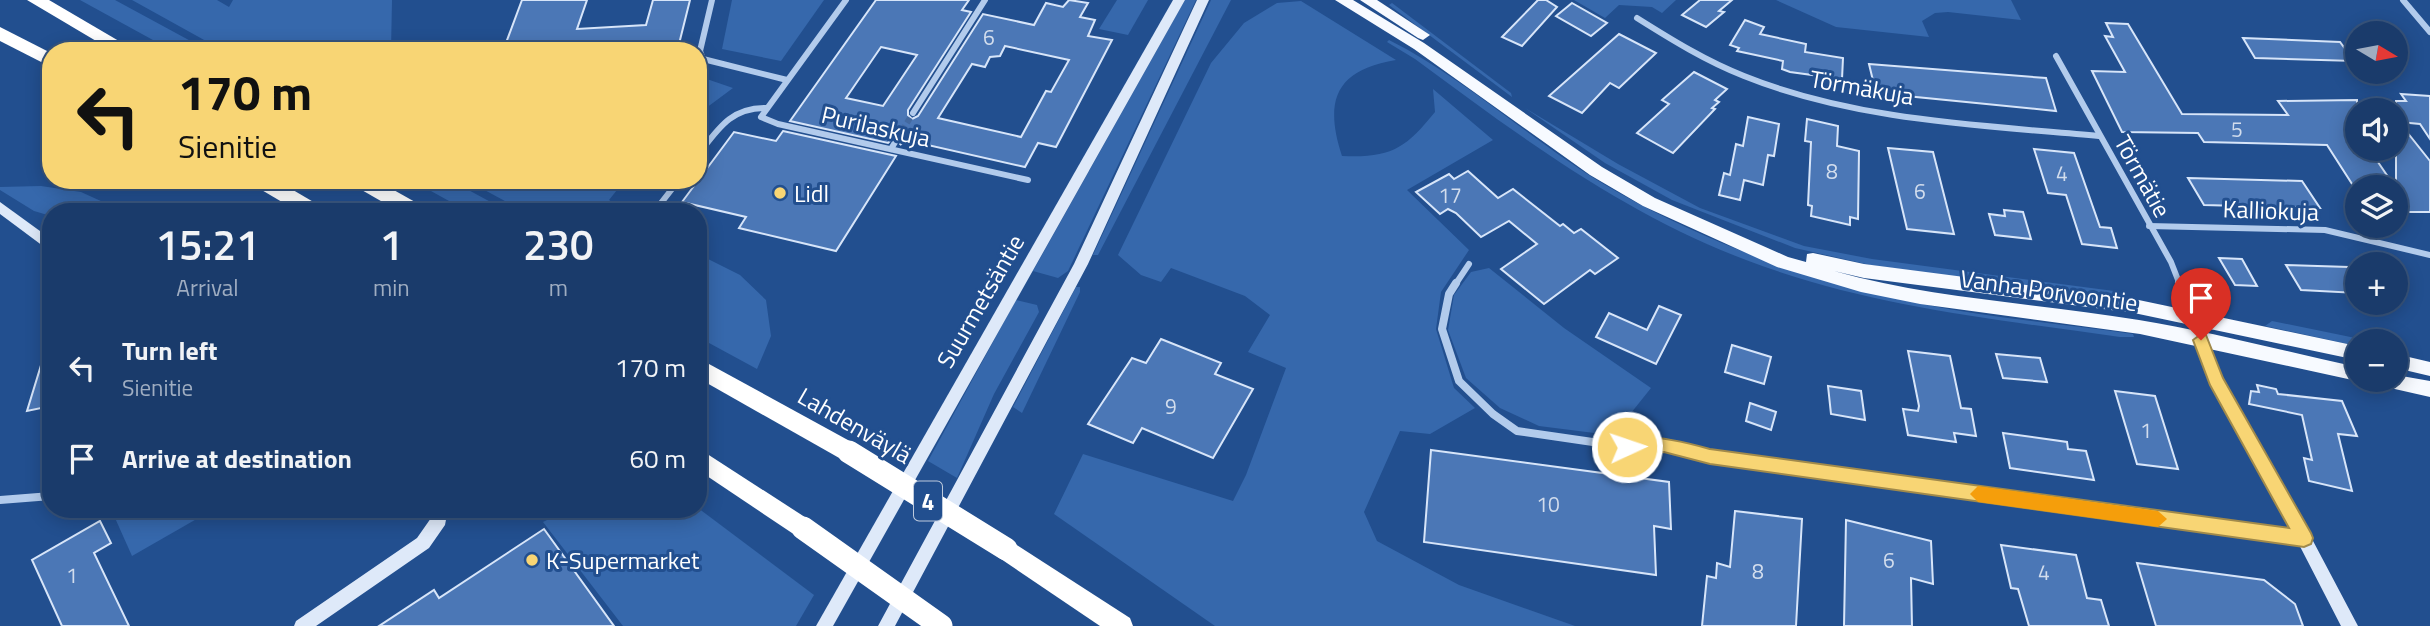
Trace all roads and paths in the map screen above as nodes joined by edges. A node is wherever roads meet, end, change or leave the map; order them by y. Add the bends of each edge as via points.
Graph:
1 (36, 0) edge
2 (712, 0) edge
3 (846, 0) edge
4 (985, 0) edge
5 (1179, 0) edge
6 (1203, 0) edge
7 (1342, 0) edge
8 (1367, 0) edge
9 (2403, 0) edge
10 (1637, 18) dead end
11 (2430, 32) edge
12 (0, 33) edge
13 (111, 42) edge
14 (702, 42) edge
15 (42, 56) edge
16 (2056, 57) dead end
17 (707, 59) edge
18 (1462, 75) junction
19 (787, 80) junction
20 (767, 108) junction
21 (913, 113) tunnel mouth
22 (2099, 136) junction
23 (897, 139) tunnel mouth
24 (707, 144) edge
25 (891, 149) junction
26 (1028, 180) dead end
27 (275, 189) edge
28 (376, 189) edge
29 (672, 189) edge
30 (300, 203) edge
31 (401, 203) edge
32 (661, 203) edge
33 (0, 207) edge
34 (2149, 226) junction
35 (42, 240) edge
36 (1738, 241) junction
37 (2430, 255) edge
38 (1469, 264) dead end
39 (2192, 316) junction
40 (2201, 340) junction
41 (2345, 350) edge
42 (2408, 364) edge
43 (2430, 369) edge
44 (2345, 371) edge
45 (707, 372) edge
46 (2408, 384) edge
47 (2430, 389) edge
48 (707, 464) edge
49 (42, 497) edge
50 (0, 500) edge
51 (439, 518) edge
52 (2304, 538) junction
53 (302, 626) edge
54 (824, 626) edge
55 (886, 626) edge
56 (941, 626) edge
57 (1121, 626) edge
58 (2350, 626) edge

1 - 13 highway
2 - 14 street
3 - 19 street
4 - 21 street
5 - 54 main road, Suurmetsäntie
6 - 55 main road via 1081,264
7 - 18 main road, Vanha Porvoontie
8 - 18 main road, Vanha Porvoontie via 1430,41
9 - 11 street
10 - 22 street, Törmäkuja via 1740,75 1822,103
12 - 15 highway
16 - 22 street, Törmätie
17 - 19 street
18 - 36 main road, Vanha Porvoontie via 1596,172 1649,202
19 - 20 street
20 - 24 street via 749,106 731,113
20 - 25 street, Purilaskuja via 761,117 778,124
22 - 34 street, Törmätie
23 - 25 street
25 - 26 street, Purilaskuja
27 - 30 highway
28 - 31 highway
29 - 32 street
33 - 35 main road
34 - 37 street, Kalliokuja via 2325,230
34 - 39 street, Törmätie via 2171,262
36 - 39 main road, Vanha Porvoontie via 1864,271
36 - 40 main road, Vanha Porvoontie via 1783,262 1861,285
38 - 52 street via 1449,294 1443,329 1459,381 1517,431 1627,447 1664,444 1715,457
39 - 40 main road
39 - 41 main road, Vanha Porvoontie
40 - 44 main road, Vanha Porvoontie
40 - 52 main road via 2216,380
42 - 43 main road
45 - 57 highway, Lahdenväylä / 4, bridge via 849,452
46 - 47 main road
48 - 56 highway, bridge
49 - 50 street
51 - 53 main road via 423,543
52 - 58 main road

